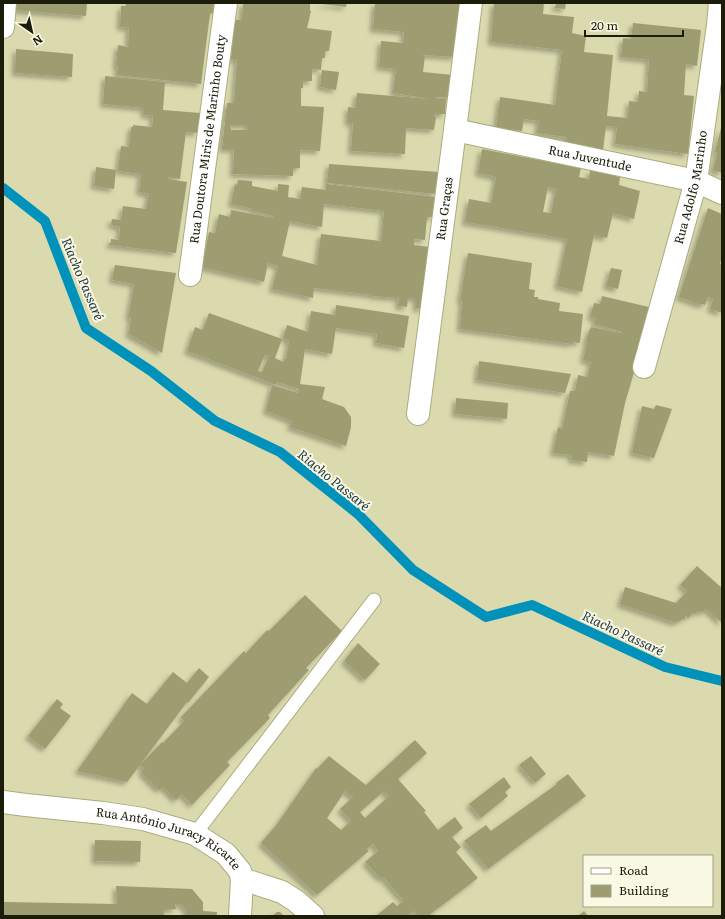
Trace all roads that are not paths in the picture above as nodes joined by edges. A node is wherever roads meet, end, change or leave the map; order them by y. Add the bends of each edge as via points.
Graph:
1 (5, 3) edge
2 (226, 3) edge
3 (471, 3) edge
4 (720, 3) edge
5 (720, 26) edge
6 (3, 27) edge
7 (455, 130) junction
8 (696, 181) junction
9 (722, 193) edge
10 (190, 275) dead end
11 (644, 368) dead end
12 (418, 414) dead end
13 (374, 600) dead end
14 (3, 802) edge
15 (195, 834) junction
16 (242, 880) junction
17 (240, 916) edge
18 (313, 916) edge

1 - 6 street
2 - 10 street, Rua Doutora Miris de Marinho Bouty
3 - 7 street, Rua Graças
4 - 5 street, Rua Adolfo Marinho
5 - 8 street, Rua Adolfo Marinho
7 - 8 street, Rua Juventude
7 - 12 street, Rua Graças
8 - 9 street, Rua Juventude
8 - 11 street, Rua Adolfo Marinho
13 - 15 lane
14 - 15 street, Rua Antônio Juracy Ricarte via 143,819
15 - 16 street, Rua Antônio Juracy Ricarte via 226,854 240,871
16 - 17 street
16 - 18 street, Rua Antônio Juracy Ricarte via 282,892

